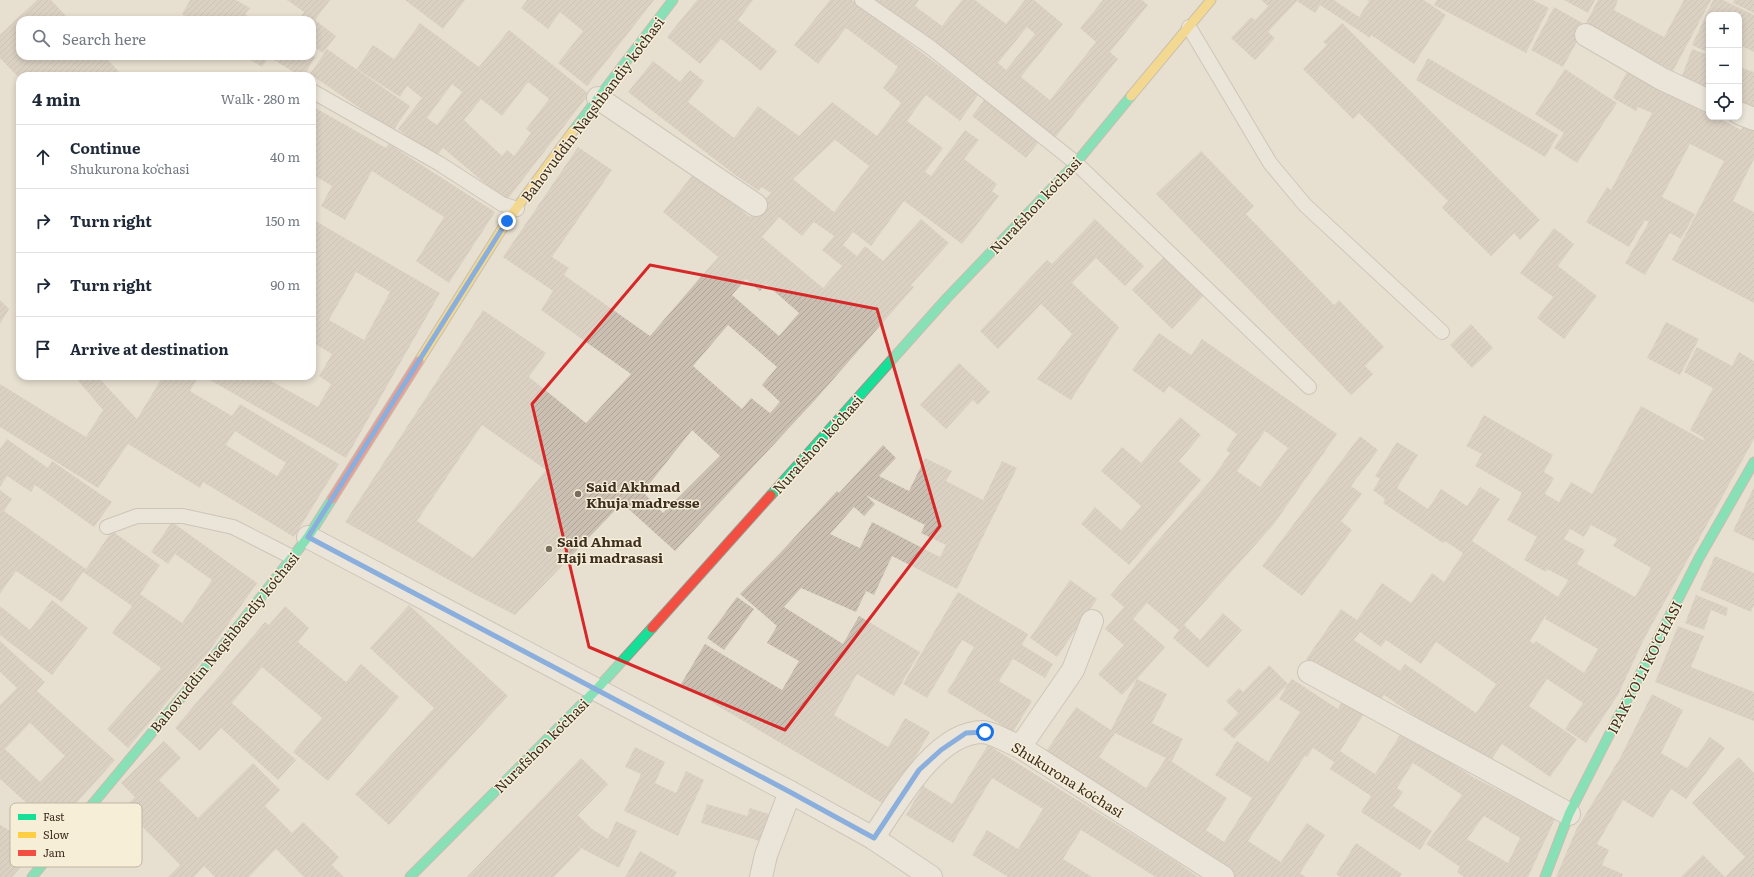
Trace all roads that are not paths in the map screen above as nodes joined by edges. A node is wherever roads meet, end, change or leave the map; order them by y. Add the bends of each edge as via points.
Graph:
1 (673, 0) edge
2 (862, 0) edge
3 (1211, 0) edge
4 (1189, 27) junction
5 (1586, 35) dead end
6 (316, 93) edge
7 (598, 98) junction
8 (1706, 100) edge
9 (1742, 114) edge
10 (1754, 119) edge
11 (1076, 163) junction
12 (756, 205) dead end
13 (516, 209) junction
14 (1442, 332) dead end
15 (1309, 387) dead end
16 (1754, 462) edge
17 (107, 527) dead end
18 (308, 537) junction
19 (292, 557) junction
20 (1092, 622) dead end
21 (1309, 672) dead end
22 (596, 690) junction
23 (1020, 747) junction
24 (790, 792) junction
25 (93, 803) edge
26 (1569, 814) junction
27 (874, 838) junction
28 (40, 867) edge
29 (32, 877) edge
30 (410, 877) edge
31 (761, 877) edge
32 (931, 877) edge
33 (1223, 877) edge
34 (1545, 877) edge

1 - 7 street, Bahovuddin Naqshbandiy koʻchasi
2 - 11 lane via 930,47
3 - 4 street, Nurafshon koʻchasi
4 - 11 street, Nurafshon koʻchasi
4 - 14 lane via 1270,163 1305,204
5 - 8 street via 1662,79
6 - 13 lane via 440,164 502,204
7 - 12 street
7 - 13 street, Bahovuddin Naqshbandiy koʻchasi
9 - 10 street
11 - 15 lane
11 - 22 street, Nurafshon koʻchasi via 947,298
13 - 18 street, Bahovuddin Naqshbandiy koʻchasi
16 - 26 street, IPAK YO'LI KO'CHASI via 1699,558
17 - 19 lane via 137,516 183,516 233,527
18 - 19 street, Bahovuddin Naqshbandiy koʻchasi
18 - 22 street
19 - 25 street, Bahovuddin Naqshbandiy koʻchasi via 203,671
20 - 23 street via 1074,670
21 - 26 street
22 - 24 street
22 - 30 street, Nurafshon koʻchasi
23 - 27 street, Shukurona koʻchasi via 985,732 966,733 941,750 919,770
23 - 33 street, Shukurona koʻchasi
24 - 27 street
24 - 31 street via 766,855
26 - 34 street, IPAK YO'LI KO'CHASI
27 - 32 street
28 - 29 street, Bahovuddin Naqshbandiy koʻchasi

